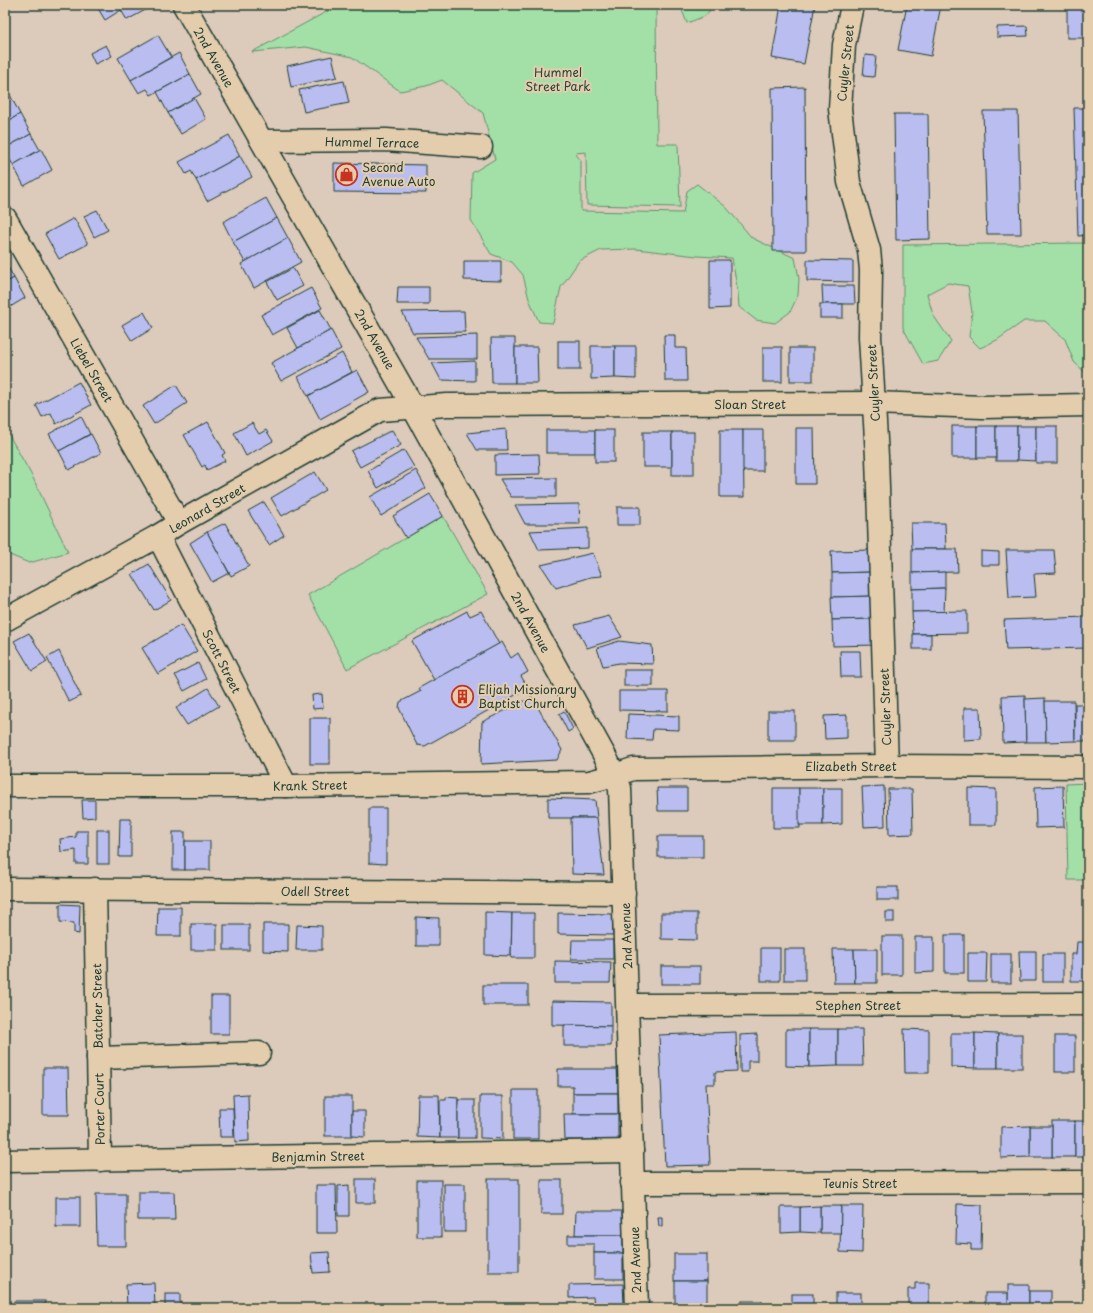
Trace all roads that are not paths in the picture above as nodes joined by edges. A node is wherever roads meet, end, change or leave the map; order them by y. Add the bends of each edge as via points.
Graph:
1 (184, 5) edge
2 (852, 5) edge
3 (263, 141) junction
4 (481, 147) dead end
5 (5, 218) edge
6 (873, 403) junction
7 (1088, 405) edge
8 (413, 407) junction
9 (179, 523) junction
10 (158, 536) junction
11 (5, 620) edge
12 (887, 766) junction
13 (1088, 767) edge
14 (615, 775) junction
15 (5, 786) edge
16 (286, 786) junction
17 (5, 888) edge
18 (95, 889) junction
19 (624, 893) junction
20 (1088, 1004) edge
21 (628, 1005) junction
22 (259, 1053) dead end
23 (98, 1058) junction
24 (632, 1151) junction
25 (100, 1160) junction
26 (5, 1161) edge
27 (1088, 1182) edge
28 (632, 1183) junction
29 (637, 1308) edge

1 - 3 street, 2nd Avenue
2 - 6 street, Cuyler Street via 844,45 840,110 849,182 869,250 872,270 870,337
3 - 4 street, Hummel Terrace via 386,140
3 - 8 street, 2nd Avenue
5 - 9 street, Liebel Street
6 - 7 street, Sloan Street via 983,407
6 - 8 street, Sloan Street
6 - 12 street, Cuyler Street
8 - 9 street, Leonard Street via 380,410
8 - 14 street, 2nd Avenue
9 - 10 street, Leonard Street
10 - 11 street, Leonard Street
10 - 16 street, Scott Street
12 - 13 street, Elizabeth Street
12 - 14 street, Elizabeth Street via 633,769
14 - 16 street, Krank Street via 589,782
14 - 19 street, 2nd Avenue via 620,788
15 - 16 street, Krank Street
17 - 18 street, Odell Street
18 - 19 street, Odell Street
18 - 23 street, Batcher Street
19 - 21 street, 2nd Avenue
20 - 21 street, Stephen Street
21 - 24 street, 2nd Avenue
22 - 23 street, Batcher Street
23 - 25 street, Porter Court
24 - 25 street, Benjamin Street
24 - 28 street, 2nd Avenue
25 - 26 street, Benjamin Street
27 - 28 street, Teunis Street
28 - 29 street, 2nd Avenue

